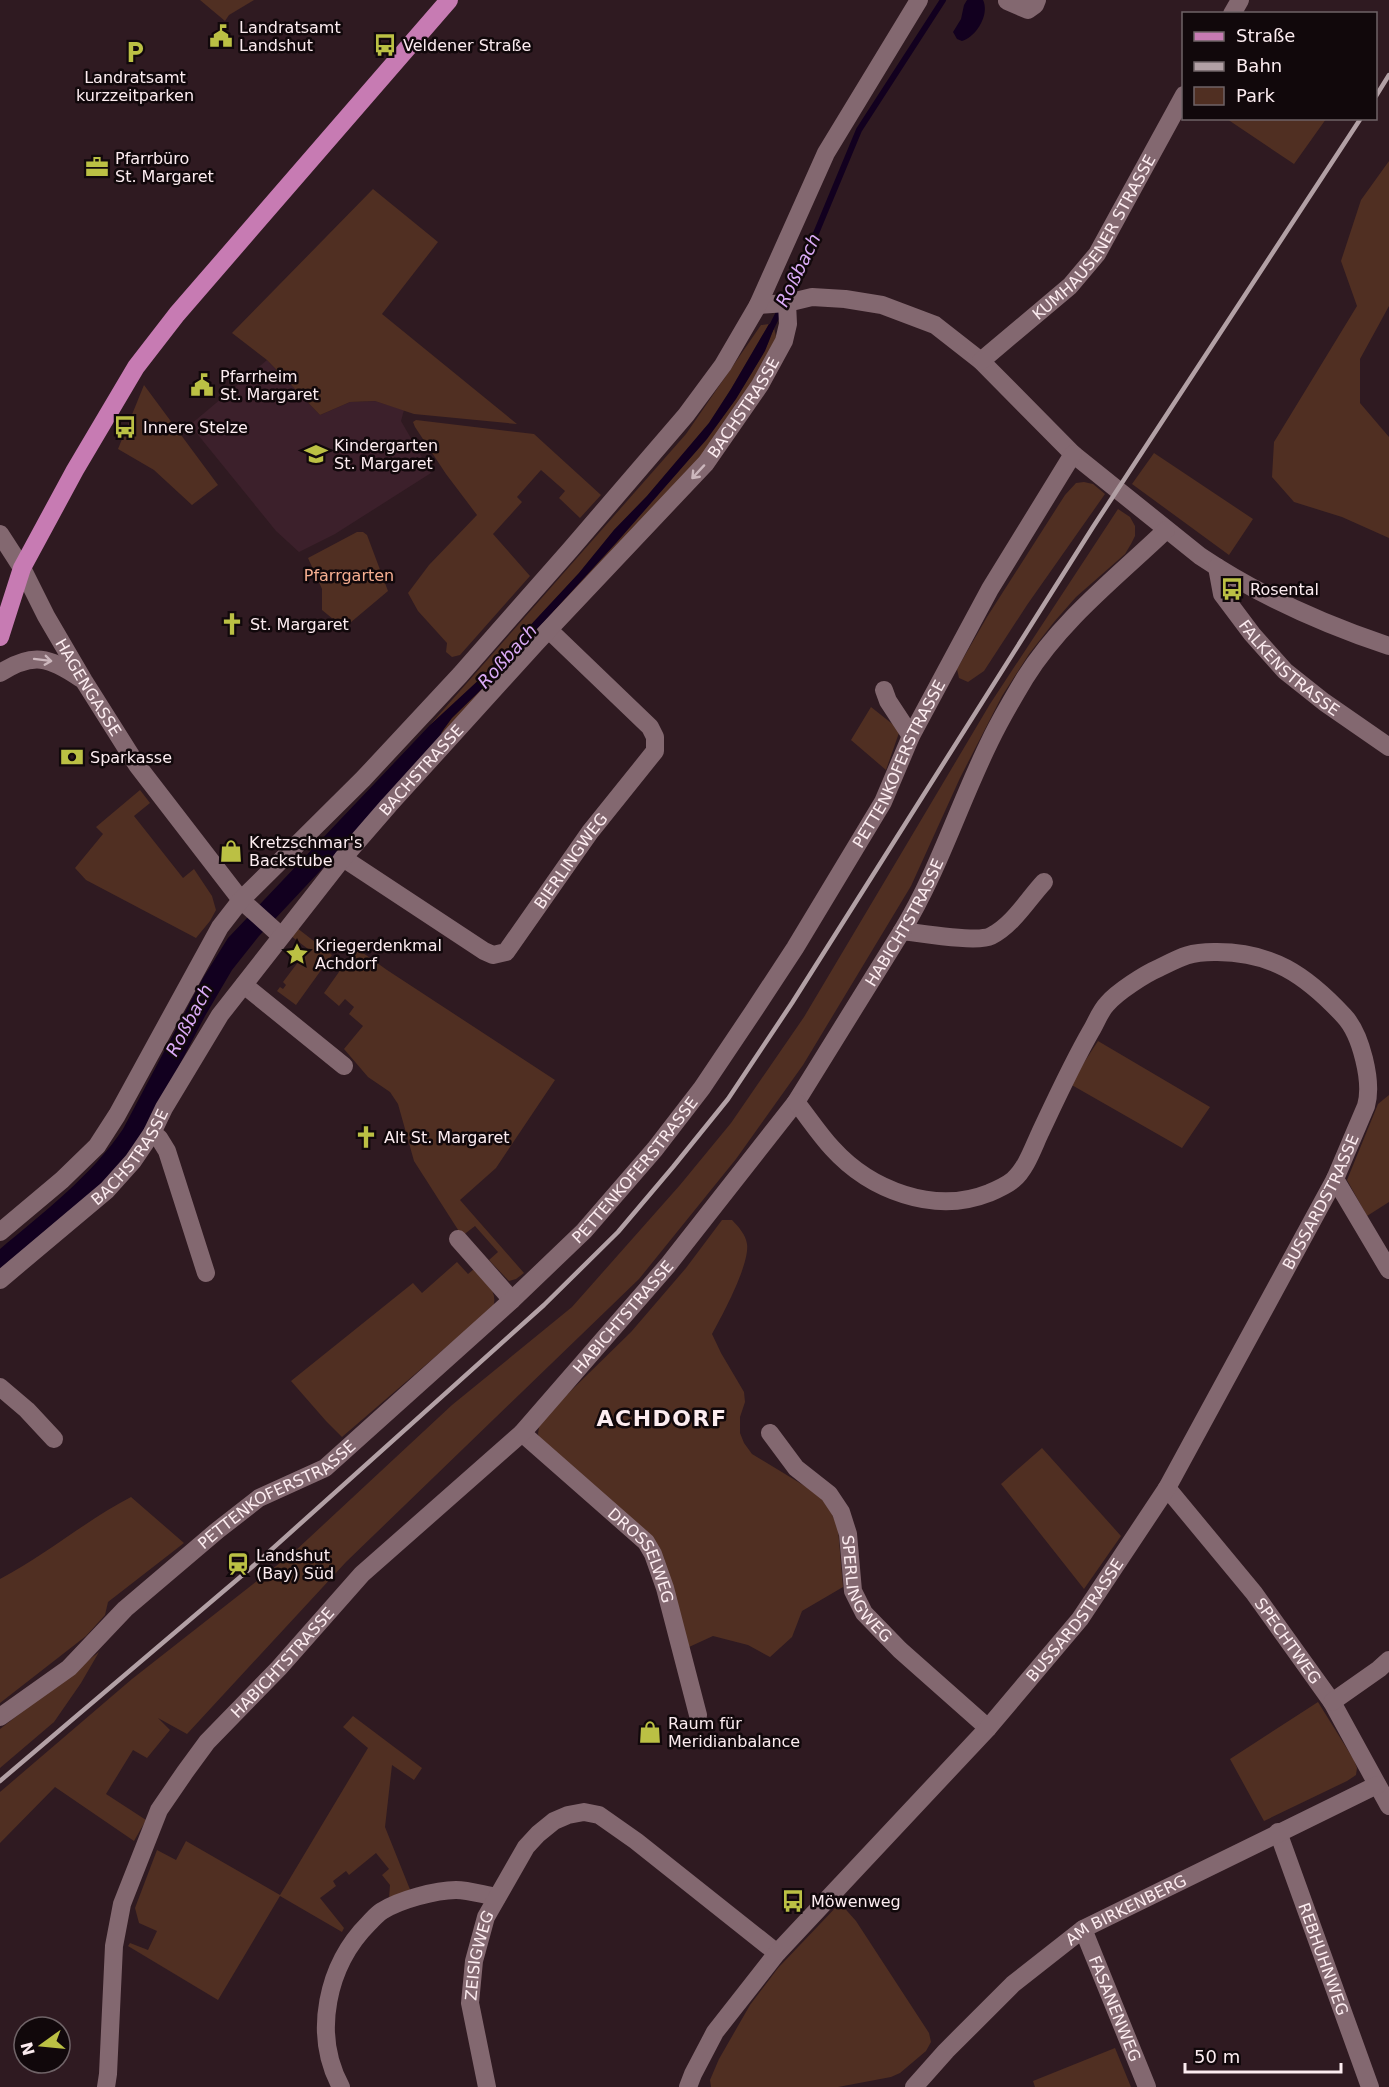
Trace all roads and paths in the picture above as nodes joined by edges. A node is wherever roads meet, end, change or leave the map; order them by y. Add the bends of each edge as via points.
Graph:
1 (449, 0) edge
2 (919, 0) edge
3 (1037, 0) edge
4 (1007, 2) dead end
5 (1182, 99) edge
6 (779, 305) junction
7 (981, 361) junction
8 (1073, 454) junction
9 (1167, 531) junction
10 (0, 534) edge
11 (1217, 567) junction
12 (22, 568) junction
13 (549, 630) junction
14 (0, 637) edge
15 (1389, 646) edge
16 (0, 673) edge
17 (84, 681) junction
18 (884, 690) dead end
19 (911, 736) junction
20 (1389, 747) edge
21 (343, 858) junction
22 (1044, 882) dead end
23 (247, 905) junction
24 (275, 931) junction
25 (902, 931) junction
26 (244, 985) junction
27 (344, 1066) dead end
28 (796, 1102) junction
29 (152, 1133) junction
30 (1335, 1179) junction
31 (0, 1232) edge
32 (458, 1239) dead end
33 (1389, 1270) edge
34 (206, 1272) dead end
35 (0, 1280) edge
36 (512, 1300) junction
37 (0, 1387) edge
38 (522, 1433) junction
39 (770, 1433) dead end
40 (54, 1439) dead end
41 (1167, 1488) junction
42 (1389, 1660) edge
43 (1332, 1702) junction
44 (698, 1715) dead end
45 (0, 1716) edge
46 (988, 1728) junction
47 (1377, 1785) junction
48 (1389, 1806) edge
49 (1278, 1832) junction
50 (497, 1897) junction
51 (1083, 1929) junction
52 (777, 1953) junction
53 (106, 2087) edge
54 (340, 2087) edge
55 (487, 2087) edge
56 (688, 2087) edge
57 (914, 2087) edge
58 (1147, 2087) edge
59 (1370, 2087) edge

1 - 12 main road via 143,358 75,470
2 - 6 street, BACHSTRASSE via 826,153
3 - 4 street via 1028,10
5 - 7 street, KUMHAUSENER STRASSE via 1097,254 1070,286
6 - 7 street via 812,297 882,305 935,325
6 -> 13 street, BACHSTRASSE via 788,324 784,341 760,385 706,463
6 - 23 street, BACHSTRASSE via 723,365 686,415 466,668
7 - 8 street
8 - 9 street
8 - 19 street, PETTENKOFERSTRASSE via 990,589
9 - 11 street
9 - 25 street, HABICHTSTRASSE via 1066,625 1026,676 990,741
10 - 12 street, HAGENGASSE
11 - 15 street via 1320,621
11 - 20 street, FALKENSTRASSE via 1222,594 1285,671
12 - 14 main road
12 - 17 street, HAGENGASSE
13 - 21 street, BACHSTRASSE
13 - 21 street, BIERLINGWEG via 650,727 656,751 590,832 506,952 493,955 484,951
16 -> 17 street via 38,658 51,660
17 - 23 street, HAGENGASSE via 137,765
18 - 19 street
19 - 36 street, PETTENKOFERSTRASSE via 883,802 795,948 702,1088 584,1231
21 - 24 street, BACHSTRASSE
22 - 25 street via 1006,926 990,936 975,939
23 - 24 street, HAGENGASSE
23 - 31 street, BACHSTRASSE via 219,927 97,1146
24 - 26 street, BACHSTRASSE
25 - 28 street, HABICHTSTRASSE
26 - 27 street
26 - 29 street, BACHSTRASSE via 220,1015
28 - 30 street, BUSSARDSTRASSE via 833,1150 872,1182 939,1201 988,1193 1014,1179 1029,1158 1107,1004 1147,973 1194,952 1257,955 1285,966 1320,993 1355,1032 1365,1067 1367,1103
28 - 38 street, HABICHTSTRASSE via 668,1265
29 - 34 street via 167,1150
29 - 35 street, BACHSTRASSE via 107,1190
30 - 33 street
30 - 41 street, BUSSARDSTRASSE
32 - 36 street
36 - 45 street, PETTENKOFERSTRASSE via 325,1468 259,1498 124,1609 69,1668
37 - 40 street
38 - 44 street, DROSSELWEG via 646,1542 654,1554
38 - 53 street, HABICHTSTRASSE via 362,1574 207,1742 159,1810 122,1904 114,1946
39 - 46 street, SPERLINGWEG via 796,1468 829,1494 841,1512 848,1534 853,1591 864,1613
41 - 43 street, SPECHTWEG via 1254,1593
41 - 46 street, BUSSARDSTRASSE via 1080,1619
42 - 43 street
43 - 47 street, SPECHTWEG
46 - 52 street, BUSSARDSTRASSE
47 - 48 street, SPECHTWEG
47 - 49 street, AM BIRKENBERG
49 - 51 street, AM BIRKENBERG
49 - 59 street, REBHUHNWEG
50 - 52 street via 526,1847 546,1827 568,1815 584,1812 599,1815 636,1841
50 - 54 street via 456,1890 399,1902 381,1911 357,1934 341,1958 329,1990 326,2031 331,2069
50 - 55 street, ZEISIGWEG via 486,1917 474,1961 470,2003
51 - 57 street, AM BIRKENBERG via 1013,1984
51 - 58 street, FASANENWEG
52 - 56 street, BUSSARDSTRASSE via 715,2032

